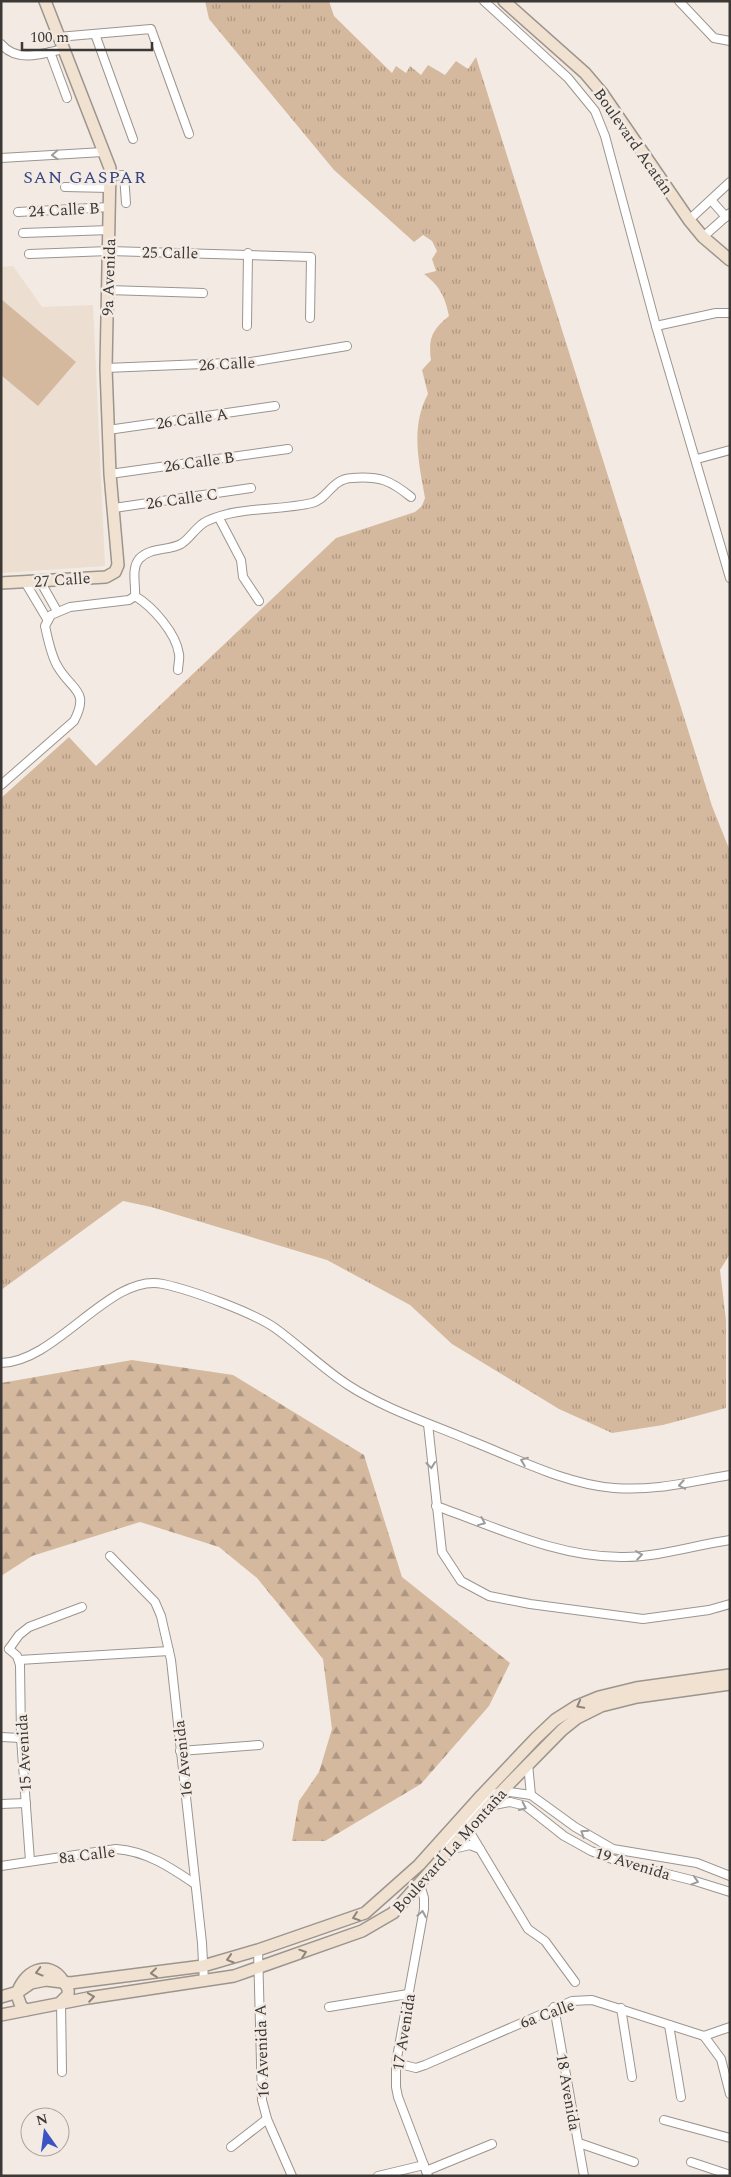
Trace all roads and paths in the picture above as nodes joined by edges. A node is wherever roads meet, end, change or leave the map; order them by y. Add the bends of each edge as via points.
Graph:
1 (44, 1) edge
2 (484, 1) edge
3 (504, 1) edge
4 (514, 1) edge
5 (679, 1) edge
6 (533, 28) junction
7 (95, 34) junction
8 (58, 37) junction
9 (730, 41) edge
10 (1, 44) edge
11 (63, 50) junction
12 (50, 52) junction
13 (67, 98) dead end
14 (189, 134) dead end
15 (133, 138) dead end
16 (103, 152) junction
17 (1, 158) edge
18 (111, 176) junction
19 (730, 182) edge
20 (65, 187) dead end
21 (110, 188) junction
22 (711, 200) junction
23 (126, 203) dead end
24 (110, 207) junction
25 (18, 212) dead end
26 (728, 215) edge
27 (689, 220) junction
28 (110, 230) junction
29 (23, 233) dead end
30 (704, 237) junction
31 (109, 251) junction
32 (248, 253) junction
33 (29, 254) dead end
34 (730, 260) edge
35 (108, 290) junction
36 (203, 294) dead end
37 (730, 313) edge
38 (310, 318) dead end
39 (247, 326) dead end
40 (656, 326) junction
41 (347, 346) dead end
42 (106, 368) junction
43 (276, 406) dead end
44 (108, 430) junction
45 (288, 449) dead end
46 (730, 450) edge
47 (697, 459) junction
48 (110, 474) junction
49 (251, 488) dead end
50 (411, 497) dead end
51 (114, 508) junction
52 (219, 518) junction
53 (118, 565) joint
54 (730, 578) edge
55 (40, 581) junction
56 (25, 582) junction
57 (1, 583) edge
58 (135, 596) junction
59 (259, 602) dead end
60 (57, 611) junction
61 (47, 619) junction
62 (178, 670) dead end
63 (1, 785) edge
64 (1, 1363) edge
65 (428, 1424) junction
66 (730, 1475) edge
67 (436, 1506) junction
68 (730, 1540) edge
69 (110, 1556) dead end
70 (730, 1604) edge
71 (82, 1607) dead end
72 (5, 1649) edge
73 (169, 1651) junction
74 (19, 1660) junction
75 (730, 1668) edge
76 (730, 1675) edge
77 (673, 1683) junction
78 (730, 1684) edge
79 (558, 1725) junction
80 (1, 1737) edge
81 (21, 1738) junction
82 (540, 1743) junction
83 (259, 1745) dead end
84 (180, 1750) junction
85 (528, 1764) junction
86 (502, 1791) junction
87 (531, 1795) junction
88 (26, 1803) junction
89 (1, 1804) edge
90 (489, 1806) junction
91 (468, 1829) junction
92 (437, 1844) junction
93 (481, 1850) junction
94 (449, 1851) junction
95 (30, 1861) junction
96 (1, 1866) edge
97 (730, 1876) edge
98 (195, 1884) junction
99 (420, 1885) junction
100 (395, 1888) junction
101 (730, 1892) edge
102 (258, 1950) junction
103 (203, 1966) junction
104 (257, 1969) junction
105 (64, 1982) junction
106 (204, 1982) junction
107 (575, 1982) dead end
108 (18, 1992) junction
109 (408, 1994) junction
110 (1, 1998) edge
111 (61, 2002) junction
112 (329, 2007) dead end
113 (554, 2007) junction
114 (621, 2008) junction
115 (26, 2010) junction
116 (1, 2014) edge
117 (669, 2025) junction
118 (730, 2027) edge
119 (704, 2036) junction
120 (396, 2063) junction
121 (62, 2072) dead end
122 (632, 2077) dead end
123 (730, 2092) edge
124 (681, 2097) dead end
125 (266, 2119) junction
126 (664, 2120) dead end
127 (730, 2138) edge
128 (579, 2143) junction
129 (492, 2144) dead end
130 (231, 2146) dead end
131 (634, 2162) dead end
132 (691, 2162) dead end
133 (426, 2171) edge
134 (730, 2175) edge
135 (292, 2176) edge
136 (378, 2176) edge
137 (584, 2176) edge

1 - 8 main road, 9a Avenida
2 - 40 street via 568,78 595,111 605,136
3 - 6 main road, Boulevard Acatán
4 - 6 main road, Boulevard Acatán
5 - 9 street via 714,38
6 - 27 main road, Boulevard Acatán via 585,73 602,93
7 - 8 street
7 - 14 street via 151,29
7 - 15 street
8 - 11 main road, 9a Avenida
10 - 12 street via 21,56
11 - 12 street
11 - 16 main road, 9a Avenida
12 - 13 street
16 -> 17 street
16 - 18 main road, 9a Avenida via 109,162
18 - 21 main road, 9a Avenida
18 - 23 street via 124,175
19 - 22 street
20 - 21 street
21 - 24 main road, 9a Avenida
22 - 26 street
22 - 27 street
24 - 25 street, 24 Calle B
24 - 28 main road, 9a Avenida
26 - 30 street
27 - 30 main road, Boulevard Acatán
28 - 29 street
28 - 31 main road, 9a Avenida
30 - 34 main road, Boulevard Acatán
31 - 32 street, 25 Calle
31 - 33 street, 25 Calle
31 - 35 main road, 9a Avenida
32 - 38 street, 25 Calle via 310,257
32 - 39 street
35 - 36 street
35 - 42 main road, 9a Avenida
37 - 40 street
40 - 47 street
41 - 42 street, 26 Calle via 251,362
42 - 44 main road, 9a Avenida
43 - 44 street, 26 Calle A
44 - 48 main road, 9a Avenida
45 - 48 street, 26 Calle B
46 - 47 street
47 - 54 street
48 - 51 main road, 9a Avenida
49 - 51 street, 26 Calle C
50 - 52 street via 383,478 342,479 313,503
51 - 53 main road, 9a Avenida
52 - 58 street via 200,526 182,544 146,554 138,560
52 - 59 street via 241,560 243,577
53 - 55 main road, 27 Calle via 115,572 106,577
55 - 56 main road, 27 Calle
55 - 60 street
56 - 57 main road, 27 Calle
56 - 61 street
58 - 60 street via 129,600
58 - 62 street via 157,613 169,632 179,654
60 - 61 street
61 - 63 street via 45,626 56,661 80,695 81,708 74,721
64 - 65 street via 25,1358 46,1347 134,1285 151,1282 230,1306 274,1327 348,1386
66 -> 65 street via 656,1489 612,1488 562,1476
65 -> 67 street
67 -> 68 street via 577,1554 624,1557
67 - 70 street via 442,1552 461,1581 489,1596 642,1619
69 - 73 street, 16 Avenida via 155,1602
71 - 72 street via 24,1630
72 - 74 street
73 - 74 street
73 - 84 street, 16 Avenida
74 - 81 street, 15 Avenida
75 - 77 main road via 688,1674
76 - 77 main road, Boulevard La Montaña
77 -> 79 main road, Boulevard La Montaña via 599,1696 577,1706
78 - 79 main road, Boulevard La Montaña via 637,1697 609,1704
79 - 82 main road, Boulevard La Montaña
80 - 81 street
81 - 88 street, 15 Avenida
82 - 85 main road, Boulevard La Montaña
82 - 92 main road, Boulevard La Montaña
83 - 84 street
84 - 98 street, 16 Avenida
85 - 86 main road, Boulevard La Montaña
85 - 87 street
86 - 87 street, 19 Avenida
86 - 90 main road, Boulevard La Montaña
86 - 92 street via 484,1801 449,1840
97 -> 87 street, 19 Avenida via 697,1863 613,1849 575,1827
88 - 89 street
88 - 95 street, 15 Avenida
90 - 91 main road, Boulevard La Montaña
90 -> 101 street, 19 Avenida via 510,1802 526,1806 564,1836 591,1851
91 - 93 street
91 - 94 main road, Boulevard La Montaña
92 - 100 main road, Boulevard La Montaña
93 - 94 street via 461,1845
93 - 107 street via 528,1929 546,1942
94 - 99 main road, Boulevard La Montaña
95 - 96 street, 8a Calle
95 - 98 street, 8a Calle via 129,1850 159,1862
98 - 103 street, 16 Avenida
99 - 100 main road via 412,1881
104 -> 99 main road, Boulevard La Montaña via 380,1923
109 -> 99 street, 17 Avenida via 424,1909
100 -> 102 main road, Boulevard La Montaña via 365,1913
102 -> 103 main road, Boulevard La Montaña
102 - 104 street, 16 Avenida A
103 -> 105 main road, Boulevard La Montaña
103 - 106 street, 16 Avenida
104 - 106 main road, Boulevard La Montaña
104 - 125 street, 16 Avenida A via 260,2089
105 -> 108 main road via 59,1973 46,1969 24,1978
105 - 111 main road via 69,1992
111 -> 106 main road, Boulevard La Montaña
108 - 110 main road
108 - 115 main road via 19,2001
109 - 112 street
109 - 120 street, 17 Avenida
111 - 115 main road, Boulevard La Montaña
111 - 121 street
113 - 114 street, 6a Calle via 572,2001 592,2000
113 - 120 street, 6a Calle via 416,2068
113 - 128 street, 18 Avenida
114 - 117 street, 6a Calle
114 - 122 street
115 - 116 main road, Boulevard La Montaña
117 - 119 street, 6a Calle
117 - 124 street
118 - 119 street
119 - 123 street via 721,2059
120 - 133 street, 17 Avenida via 398,2097
125 - 130 street
125 - 135 street, 16 Avenida A
126 - 127 street
128 - 131 street
128 - 137 street, 18 Avenida
129 - 133 street
132 - 134 street
133 - 136 street

